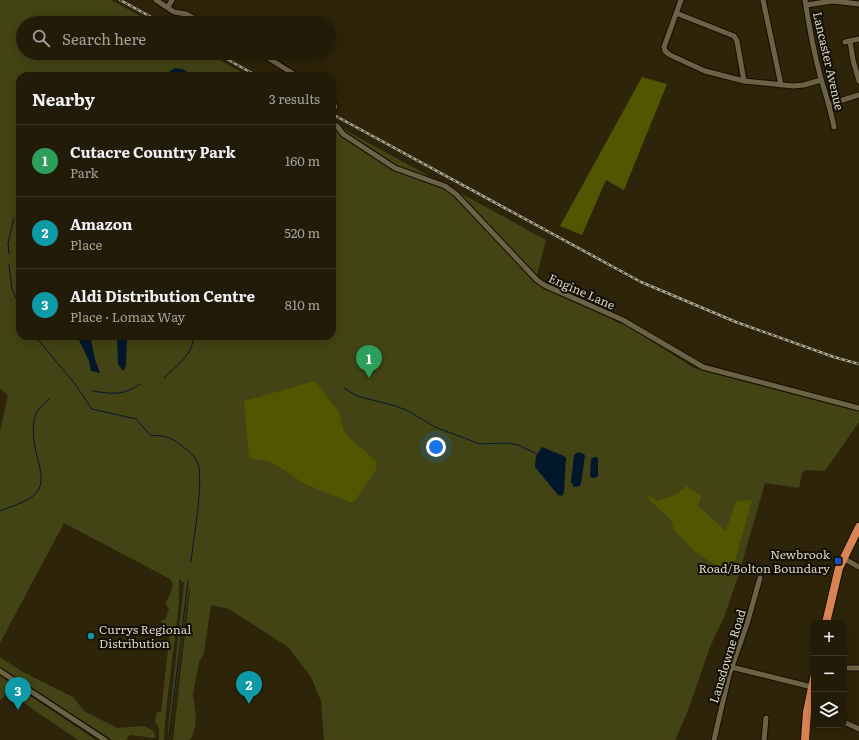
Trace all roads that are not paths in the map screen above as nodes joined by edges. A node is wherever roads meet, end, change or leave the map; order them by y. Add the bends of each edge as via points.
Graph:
1 (156, 0) edge
2 (172, 0) edge
3 (681, 0) edge
4 (763, 0) edge
5 (806, 2) edge
6 (859, 4) edge
7 (168, 7) junction
8 (676, 13) junction
9 (190, 16) edge
10 (859, 38) edge
11 (271, 60) edge
12 (291, 72) edge
13 (821, 80) junction
14 (744, 81) junction
15 (859, 81) edge
16 (781, 85) junction
17 (859, 95) edge
18 (830, 104) junction
19 (337, 126) dead end
20 (834, 127) dead end
21 (859, 408) edge
22 (859, 527) edge
23 (843, 558) junction
24 (859, 567) edge
25 (760, 578) dead end
26 (827, 620) edge
27 (731, 667) junction
28 (847, 668) edge
29 (859, 668) edge
30 (0, 671) edge
31 (811, 687) edge
32 (811, 713) edge
33 (766, 718) dead end
34 (847, 724) edge
35 (859, 730) edge
36 (105, 740) edge
37 (714, 740) edge
38 (764, 740) edge
39 (805, 740) edge

1 - 7 street
2 - 7 street
3 - 8 street
4 - 16 street
5 - 6 street via 844,1
5 - 13 street, Lancaster Avenue
7 - 9 street via 174,12
8 - 14 street via 734,36
8 - 14 street via 664,46 665,51 705,71
10 - 15 street via 847,42
11 - 12 street
13 - 16 street via 804,85
13 - 18 street, Lancaster Avenue
14 - 16 street
17 - 18 street
18 - 20 street, Lancaster Avenue
19 - 21 street, Engine Lane via 343,134 395,168 445,186 456,194 544,285 623,320 703,367
22 - 23 highway
23 - 24 street
23 - 26 highway
25 - 27 street, Lansdowne Road
27 - 31 street
27 - 37 street, Lansdowne Road
28 - 29 street
30 - 36 street
32 - 39 highway
33 - 38 street
34 - 35 street

